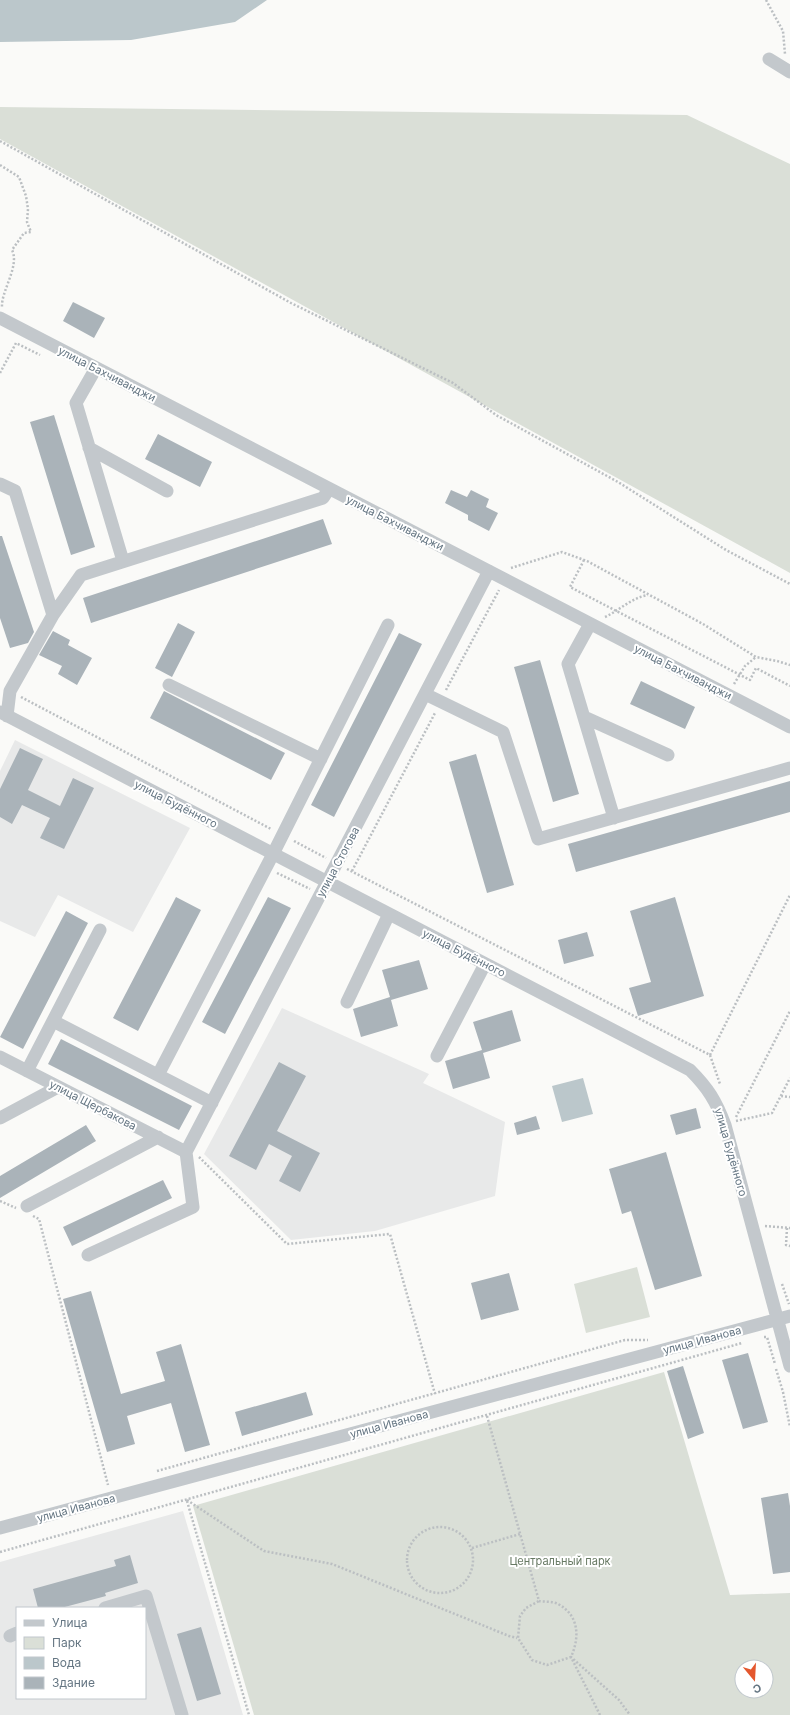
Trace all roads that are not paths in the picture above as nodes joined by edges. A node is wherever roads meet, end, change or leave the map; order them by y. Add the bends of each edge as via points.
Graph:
1 (769, 59) dead end
2 (788, 71) edge
3 (2, 323) edge
4 (96, 368) junction
5 (89, 448) junction
6 (0, 484) edge
7 (328, 489) junction
8 (167, 491) dead end
9 (123, 561) junction
10 (491, 572) junction
11 (53, 615) junction
12 (590, 624) junction
13 (388, 625) dead end
14 (169, 685) dead end
15 (425, 694) junction
16 (4, 714) edge
17 (584, 717) junction
18 (790, 727) edge
19 (668, 755) dead end
20 (321, 759) junction
21 (790, 768) edge
22 (614, 818) junction
23 (273, 854) junction
24 (327, 882) junction
25 (389, 914) junction
26 (100, 930) dead end
27 (485, 964) junction
28 (347, 1002) dead end
29 (53, 1021) junction
30 (437, 1056) dead end
31 (0, 1057) edge
32 (27, 1071) junction
33 (158, 1075) junction
34 (58, 1087) junction
35 (212, 1102) junction
36 (0, 1118) edge
37 (158, 1137) junction
38 (188, 1149) junction
39 (24, 1210) road end
40 (88, 1255) dead end
41 (784, 1318) edge
42 (790, 1366) edge
43 (0, 1528) edge
44 (108, 1607) edge
45 (182, 1715) edge

1 - 2 street
3 - 4 street, улица Бахчиванджи
4 - 5 street via 76,403
4 - 7 street, улица Бахчиванджи
5 - 8 street
5 - 9 street
6 - 11 street via 15,491
7 - 9 street via 323,498
7 - 10 street, улица Бахчиванджи
9 - 11 street via 81,575
10 - 12 street, улица Бахчиванджи
10 - 15 street, улица Стогова
11 - 16 street via 10,691
12 - 17 street via 568,664
12 - 18 street, улица Бахчиванджи
13 - 20 street
14 - 20 street
15 - 22 street via 503,732 538,839
15 - 24 street, улица Стогова
16 - 23 street, улица Будённого
17 - 19 street
17 - 22 street
20 - 23 street
21 - 22 street
23 - 24 street, улица Будённого
23 - 33 street
24 - 25 street, улица Будённого
24 - 35 street, улица Стогова
25 - 27 street, улица Будённого
25 - 28 street
26 - 29 street
27 - 30 street
27 - 41 street, улица Будённого via 690,1070 705,1085 718,1105 725,1125
29 - 32 street
29 - 33 street
31 - 32 street, улица Щербакова
32 - 34 street, улица Щербакова
33 - 35 street
34 - 36 street
34 - 37 street, улица Щербакова
35 - 38 street, улица Стогова
37 - 38 street, улица Щербакова
37 - 39 street
38 - 40 street via 193,1207
41 - 42 street, улица Будённого
41 - 43 street, улица Иванова
44 - 45 street via 146,1596

